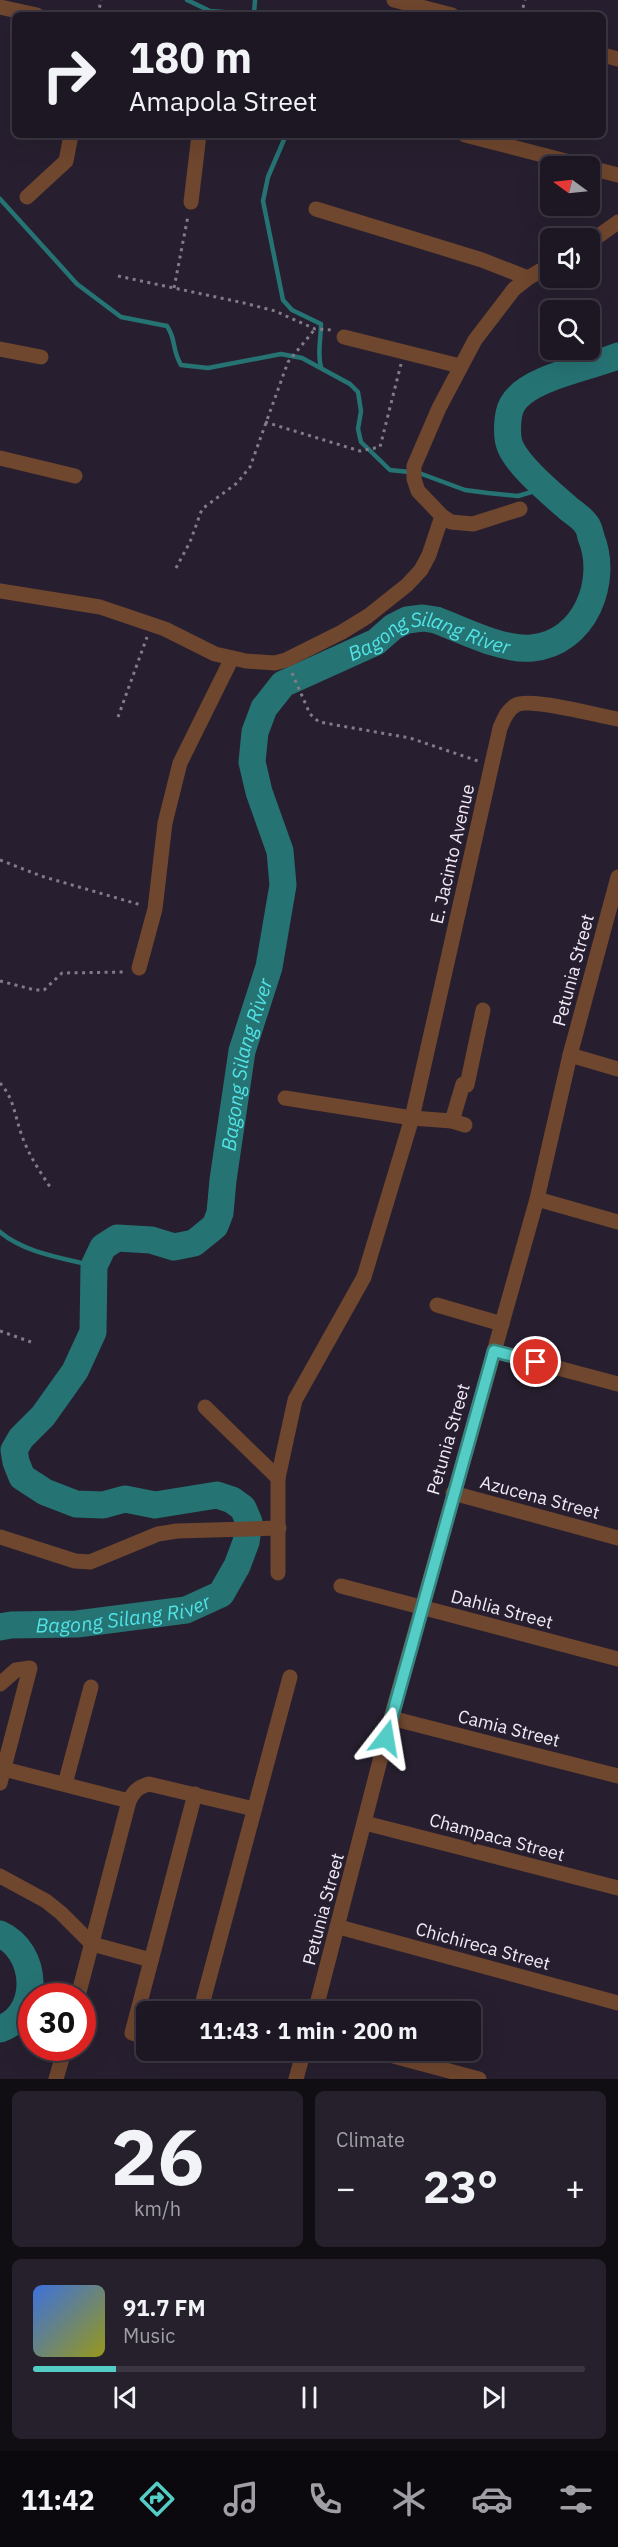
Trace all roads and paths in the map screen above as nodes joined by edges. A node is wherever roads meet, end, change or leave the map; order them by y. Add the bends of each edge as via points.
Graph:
1 (394, 0) edge
2 (0, 7) edge
3 (23, 12) edge
4 (440, 12) edge
5 (71, 138) edge
6 (199, 138) edge
7 (477, 138) edge
8 (546, 156) edge
9 (600, 170) edge
10 (618, 175) edge
11 (27, 197) dead end
12 (191, 202) joint
13 (316, 209) dead end
14 (618, 222) edge
15 (600, 235) edge
16 (540, 271) edge
17 (118, 276) dead end
18 (528, 278) junction
19 (174, 288) junction
20 (317, 329) junction
21 (329, 329) dead end
22 (344, 337) dead end
23 (0, 349) edge
24 (404, 352) junction
25 (41, 357) dead end
26 (460, 366) junction
27 (266, 422) junction
28 (0, 458) edge
29 (75, 476) dead end
30 (520, 509) dead end
31 (442, 516) junction
32 (176, 568) dead end
33 (0, 591) edge
34 (152, 624) junction
35 (232, 658) junction
36 (289, 666) dead end
37 (118, 717) dead end
38 (618, 719) edge
39 (492, 766) junction
40 (0, 860) edge
41 (618, 877) edge
42 (616, 895) edge
43 (155, 909) junction
44 (139, 968) joint
45 (0, 981) edge
46 (483, 1010) dead end
47 (570, 1055) junction
48 (618, 1069) edge
49 (0, 1083) edge
50 (285, 1098) dead end
51 (412, 1119) junction
52 (52, 1190) dead end
53 (537, 1199) junction
54 (618, 1222) edge
55 (437, 1305) dead end
56 (502, 1324) junction
57 (0, 1331) edge
58 (31, 1342) dead end
59 (494, 1351) junction
60 (618, 1384) edge
61 (205, 1407) dead end
62 (278, 1478) junction
63 (453, 1493) junction
64 (279, 1528) junction
65 (0, 1537) edge
66 (618, 1538) edge
67 (278, 1573) dead end
68 (341, 1586) dead end
69 (422, 1608) junction
70 (618, 1659) edge
71 (290, 1677) dead end
72 (0, 1684) edge
73 (91, 1687) dead end
74 (391, 1718) junction
75 (2, 1776) edge
76 (618, 1776) edge
77 (65, 1784) junction
78 (195, 1794) junction
79 (129, 1801) junction
80 (254, 1809) junction
81 (365, 1822) junction
82 (0, 1876) edge
83 (618, 1888) edge
84 (339, 1927) junction
85 (92, 1944) junction
86 (151, 1960) junction
87 (82, 1983) edge
88 (140, 2001) edge
89 (203, 2001) edge
90 (318, 2001) edge
91 (618, 2003) edge
92 (136, 2018) edge
93 (136, 2034) edge
94 (61, 2061) edge
95 (301, 2061) edge
96 (412, 2061) edge
97 (56, 2079) edge
98 (296, 2079) edge
99 (479, 2079) edge

1 - 4 street
2 - 3 street
5 - 11 street via 66,161
6 - 12 street
7 - 8 street
9 - 10 street
12 - 19 path
13 - 18 street
14 - 15 street
16 - 18 street
17 - 19 path
18 - 26 street via 493,314
19 - 20 path via 275,311
20 - 21 path
20 - 27 path via 288,363
22 - 24 street
23 - 25 street
24 - 26 street
24 - 27 path via 380,447 360,451
26 - 31 street via 414,472 418,491
27 - 32 path via 250,467 237,483 202,509
28 - 29 street
30 - 31 street via 473,524
31 - 35 street via 421,570 368,616 286,660 260,663
33 - 34 street via 100,607
34 - 35 street
34 - 37 path
35 - 43 street via 180,763 165,822
36 - 39 path via 310,714 319,722 410,738
38 - 39 street, E. Jacinto Avenue via 532,702 517,704 506,714 500,728
39 - 51 street, E. Jacinto Avenue
40 - 43 path
41 - 42 street, Petunia Street
42 - 47 street, Petunia Street
43 - 44 street
44 - 45 path via 114,973 63,973 44,990
46 - 51 street via 467,1085 463,1084 459,1123
47 - 48 street
47 - 53 street, Petunia Street
49 - 52 path via 10,1096 33,1160
50 - 51 street
51 - 62 street, E. Jacinto Avenue via 364,1277 295,1400
53 - 54 street
53 - 56 street, Petunia Street
55 - 56 street
56 - 59 street, Petunia Street
57 - 58 path
59 - 60 street
59 - 63 street, Petunia Street
61 - 62 street
62 - 64 street, E. Jacinto Avenue
63 - 66 street, Azucena Street
63 - 69 street, Petunia Street
64 - 65 street via 158,1534 90,1562 75,1561
64 - 67 street, E. Jacinto Avenue
68 - 69 street, Dahlia Street
69 - 70 street, Dahlia Street
69 - 74 street, Petunia Street
71 - 80 street
72 - 75 street via 16,1670 30,1668
73 - 77 street
74 - 76 street, Camia Street
74 - 81 street, Petunia Street
75 - 77 street
77 - 79 street
78 - 79 street via 149,1784 141,1786
78 - 80 street
78 - 86 street
79 - 85 street
80 - 89 street
81 - 83 street, Champaca Street
81 - 84 street, Petunia Street
82 - 85 street via 46,1901
84 - 90 street, Petunia Street
84 - 91 street, Chichireca Street
85 - 86 street
85 - 87 street
86 - 88 street
92 - 93 street via 132,2033
94 - 97 street
95 - 98 street
96 - 99 street

